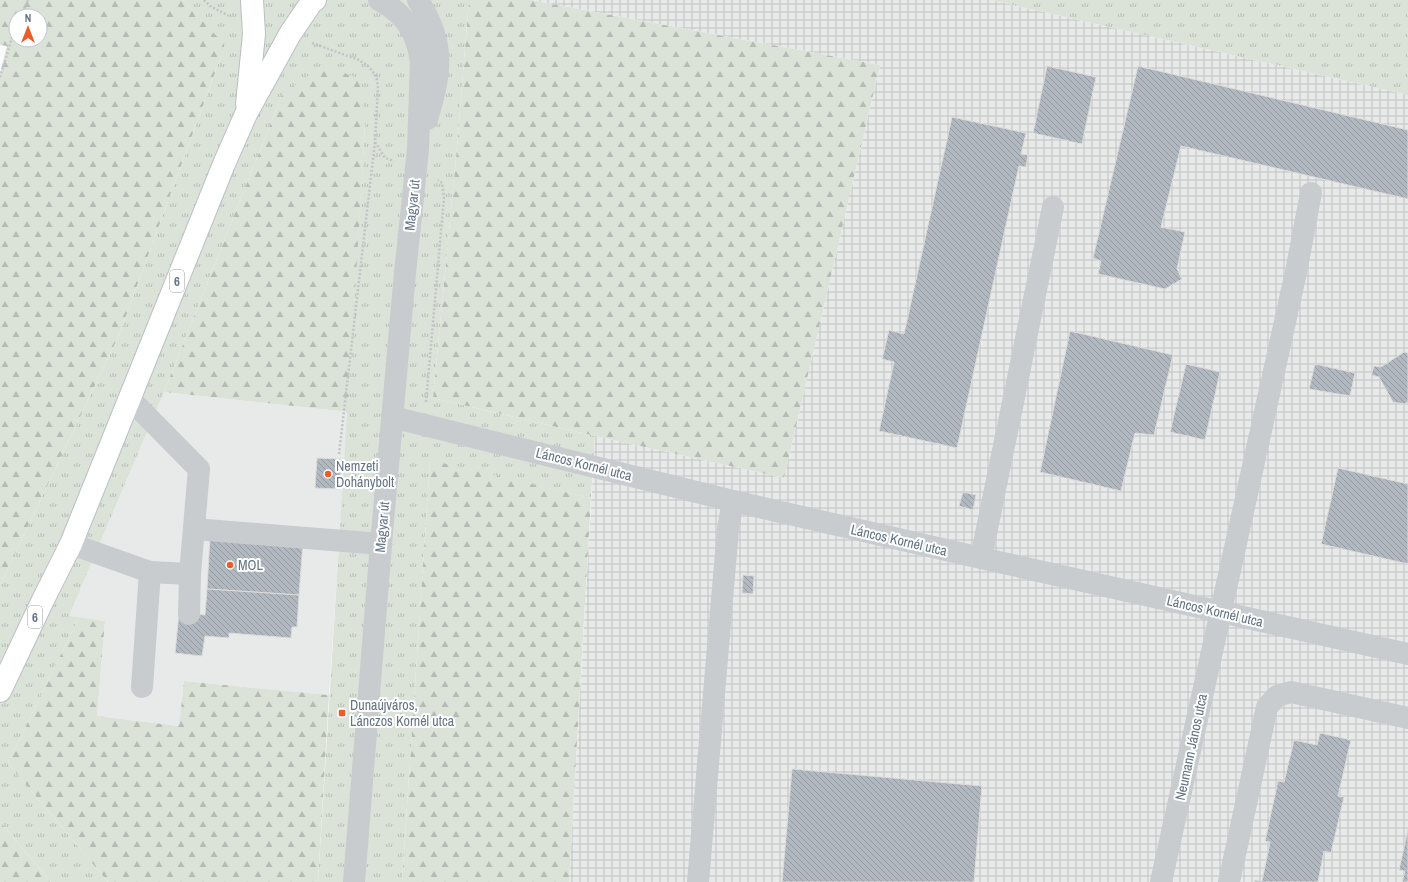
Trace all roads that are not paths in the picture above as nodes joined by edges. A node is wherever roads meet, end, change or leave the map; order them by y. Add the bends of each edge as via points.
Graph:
1 (252, 0) edge
2 (315, 0) edge
3 (379, 0) edge
4 (418, 0) edge
5 (246, 114) junction
6 (417, 158) junction
7 (1311, 193) dead end
8 (1053, 207) dead end
9 (130, 399) junction
10 (392, 417) junction
11 (732, 501) junction
12 (194, 529) junction
13 (71, 544) junction
14 (381, 544) junction
15 (980, 558) junction
16 (150, 572) junction
17 (190, 574) junction
18 (1220, 612) junction
19 (189, 614) dead end
20 (1408, 654) edge
21 (142, 687) dead end
22 (0, 691) edge
23 (1408, 718) edge
24 (354, 882) edge
25 (698, 882) edge
26 (1161, 882) edge
27 (1229, 882) edge

1 - 5 main road, 6 via 254,23
2 - 5 main road, 6 via 290,34
3 - 6 street, Magyar út via 392,7 410,27 419,48 421,62
4 - 6 street, Magyar út via 433,28 439,71
5 - 9 main road, 6
6 - 10 street, Magyar út
7 - 18 street, Neumann János utca via 1296,272
8 - 15 street
9 - 12 street via 199,469
9 - 13 main road, 6
10 - 11 street, Láncos Kornél utca
10 - 14 street, Magyar út
11 - 15 street, Láncos Kornél utca
11 - 25 street
12 - 14 street
12 - 17 street
13 - 16 street
13 - 22 main road, 6
14 - 24 street, Magyar út
15 - 18 street, Láncos Kornél utca
16 - 17 street
16 - 21 street
17 - 19 street
18 - 20 street, Láncos Kornél utca
18 - 26 street, Neumann János utca
23 - 27 street via 1291,692 1277,696 1267,707

